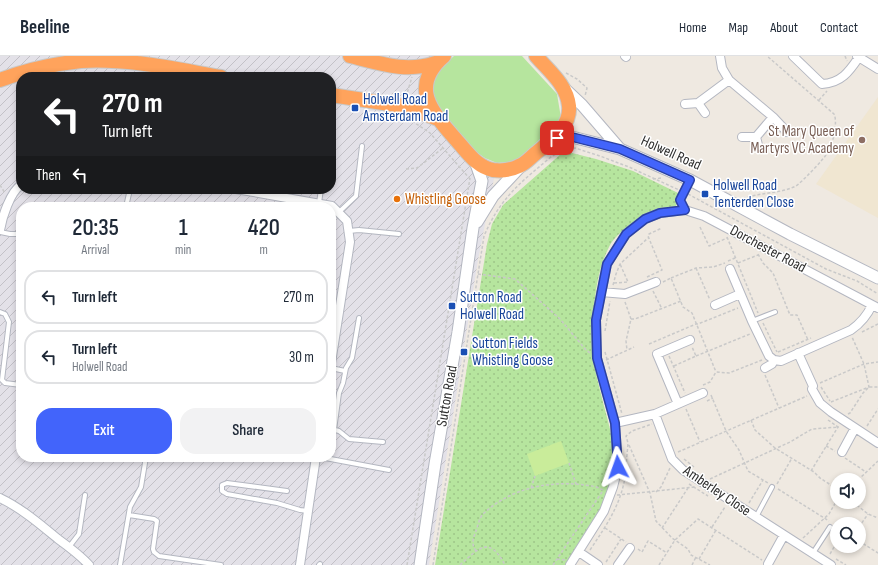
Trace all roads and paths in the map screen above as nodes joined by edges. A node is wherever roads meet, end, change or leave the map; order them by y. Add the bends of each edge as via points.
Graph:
1 (350, 56) edge
2 (536, 56) edge
3 (720, 56) edge
4 (767, 56) edge
5 (793, 56) edge
6 (858, 56) edge
7 (440, 60) edge
8 (878, 69) edge
9 (564, 71) dead end
10 (27, 72) edge
11 (190, 72) edge
12 (16, 75) edge
13 (0, 80) edge
14 (729, 80) junction
15 (562, 86) junction
16 (336, 96) edge
17 (698, 103) junction
18 (685, 104) dead end
19 (582, 105) junction
20 (705, 113) dead end
21 (773, 117) junction
22 (438, 119) junction
23 (787, 132) dead end
24 (572, 137) junction
25 (742, 137) dead end
26 (756, 137) junction
27 (549, 142) junction
28 (758, 145) dead end
29 (362, 146) dead end
30 (443, 148) dead end
31 (563, 149) junction
32 (620, 149) junction
33 (475, 161) junction
34 (521, 166) junction
35 (406, 169) dead end
36 (470, 178) dead end
37 (690, 180) junction
38 (16, 190) edge
39 (684, 192) junction
40 (282, 194) edge
41 (315, 202) edge
42 (739, 206) junction
43 (336, 209) edge
44 (685, 210) junction
45 (339, 212) junction
46 (700, 226) dead end
47 (473, 228) junction
48 (662, 228) dead end
49 (0, 231) edge
50 (349, 231) junction
51 (16, 234) edge
52 (399, 234) dead end
53 (648, 238) junction
54 (727, 238) junction
55 (732, 240) dead end
56 (736, 258) junction
57 (738, 263) junction
58 (620, 264) junction
59 (696, 268) junction
60 (730, 269) dead end
61 (662, 270) dead end
62 (478, 274) junction
63 (671, 278) junction
64 (878, 278) edge
65 (614, 283) junction
66 (655, 283) junction
67 (601, 292) junction
68 (612, 293) junction
69 (626, 293) junction
70 (740, 294) junction
71 (878, 294) edge
72 (681, 301) junction
73 (713, 304) joint
74 (875, 306) edge
75 (740, 308) dead end
76 (662, 309) junction
77 (0, 312) edge
78 (775, 312) dead end
79 (359, 318) dead end
80 (631, 319) junction
81 (756, 319) junction
82 (696, 324) junction
83 (878, 324) edge
84 (685, 329) junction
85 (336, 331) edge
86 (604, 333) dead end
87 (751, 334) dead end
88 (815, 337) dead end
89 (662, 339) junction
90 (690, 340) junction
91 (808, 340) junction
92 (649, 344) dead end
93 (605, 347) dead end
94 (634, 347) dead end
95 (627, 350) junction
96 (666, 350) junction
97 (708, 351) junction
98 (798, 353) junction
99 (696, 356) junction
100 (774, 356) junction
101 (597, 358) junction
102 (606, 360) junction
103 (878, 362) edge
104 (864, 364) junction
105 (674, 366) junction
106 (336, 369) edge
107 (345, 371) junction
108 (716, 372) junction
109 (765, 372) joint
110 (16, 385) edge
111 (869, 387) junction
112 (878, 387) edge
113 (814, 392) junction
114 (705, 393) junction
115 (712, 398) junction
116 (677, 400) junction
117 (336, 405) edge
118 (779, 408) junction
119 (686, 409) dead end
120 (878, 409) edge
121 (622, 414) dead end
122 (656, 418) junction
123 (751, 420) junction
124 (615, 423) junction
125 (840, 424) junction
126 (867, 426) dead end
127 (855, 428) junction
128 (336, 431) edge
129 (726, 431) junction
130 (383, 442) dead end
131 (700, 442) junction
132 (628, 443) junction
133 (878, 443) edge
134 (776, 448) junction
135 (842, 452) dead end
136 (674, 454) junction
137 (792, 458) junction
138 (336, 460) edge
139 (878, 461) edge
140 (145, 462) edge
141 (315, 462) edge
142 (569, 463) dead end
143 (670, 468) dead end
144 (696, 469) dead end
145 (389, 470) dead end
146 (812, 471) junction
147 (865, 473) edge
148 (535, 476) dead end
149 (763, 480) dead end
150 (703, 482) junction
151 (576, 484) junction
152 (830, 484) edge
153 (773, 487) joint
154 (531, 488) junction
155 (688, 488) junction
156 (287, 491) dead end
157 (650, 492) junction
158 (656, 492) junction
159 (607, 493) junction
160 (85, 495) dead end
161 (621, 496) junction
162 (0, 498) edge
163 (749, 503) dead end
164 (725, 507) dead end
165 (832, 509) edge
166 (862, 509) edge
167 (308, 511) junction
168 (868, 514) junction
169 (129, 515) junction
170 (755, 517) junction
171 (866, 517) edge
172 (878, 518) edge
173 (830, 527) dead end
174 (662, 528) junction
175 (712, 528) junction
176 (716, 530) junction
177 (784, 535) junction
178 (622, 539) dead end
179 (674, 540) junction
180 (798, 544) junction
181 (866, 545) edge
182 (69, 547) junction
183 (630, 548) dead end
184 (476, 551) junction
185 (579, 552) junction
186 (812, 553) junction
187 (878, 553) edge
188 (696, 557) junction
189 (586, 558) junction
190 (699, 559) junction
191 (602, 564) edge
192 (768, 564) joint
193 (89, 565) edge
194 (120, 565) edge
195 (221, 565) edge
196 (300, 565) edge
197 (407, 565) edge
198 (420, 565) edge
199 (433, 565) edge
200 (460, 565) edge
201 (505, 565) edge
202 (553, 565) edge
203 (570, 565) edge
204 (618, 565) edge
205 (659, 565) edge
206 (692, 565) edge
207 (710, 565) edge
208 (831, 565) edge

1 - 7 highway via 414,68
2 - 15 highway
3 - 14 street via 722,68
4 - 42 path via 834,114 836,118 832,140 828,153 798,185 743,199
5 - 6 street via 822,84 840,80 851,69
6 - 8 street
7 - 22 highway via 428,78 425,92 426,99
9 - 19 path via 577,78 587,88
10 - 11 highway via 75,62 98,61 141,64
12 - 13 highway
14 - 17 street
14 - 21 street
15 - 19 street
15 - 27 highway via 569,104 568,118 560,132
16 - 22 highway via 403,106
17 - 18 street
17 - 20 street
19 - 32 street
21 - 23 street
21 - 26 street
22 - 33 highway
24 - 27 street, Holwell Road via 557,138
24 - 31 path
24 - 32 street, Holwell Road
25 - 26 street
26 - 28 street
27 - 34 highway
29 - 45 lane via 356,196
30 - 35 path via 417,168
31 - 39 path via 576,148 607,159
31 - 62 path via 517,186 502,203 484,236
32 - 37 street, Holwell Road
33 - 34 highway via 495,170
33 - 47 street, Sutton Road via 482,181
34 - 47 street, Sutton Road via 493,196
36 - 197 path
37 - 39 lane
37 - 42 street, Holwell Road
38 - 49 street via 10,199
39 - 44 lane via 680,200
39 - 71 path via 826,269 857,281
40 - 41 street
42 - 64 street, Holwell Road
43 - 45 street
44 - 67 street, Dorchester Road via 660,213 645,219 626,234 607,264
44 - 74 street, Dorchester Road via 729,228
45 - 50 street via 347,221
46 - 54 path via 709,246
47 - 198 street, Sutton Road
48 - 53 path via 649,234
49 - 51 lane
50 - 52 lane
50 - 85 street via 350,242
53 - 58 path
53 - 61 path
54 - 55 path
54 - 56 path
56 - 57 path
56 - 59 path via 714,268
57 - 81 path
57 - 91 path via 758,254 773,273 790,315 797,315
58 - 65 path
58 - 65 path via 628,282
59 - 63 path
59 - 73 path
60 - 70 street
62 - 101 path via 514,279 560,319 586,350
62 - 199 path
63 - 66 path
63 - 72 path
65 - 68 path
66 - 69 street
66 - 76 path
67 - 68 street
67 - 101 street, Dorchester Road via 596,320
68 - 69 street
68 - 86 path
69 - 80 path via 625,305
70 - 73 street
70 - 81 street
72 - 76 path
72 - 82 path via 692,313
74 - 98 street via 860,324 851,330
75 - 82 path
76 - 80 path
77 - 110 lane via 5,314 9,322 2,380 5,384
78 - 81 lane
79 - 107 lane via 352,358
80 - 95 path via 626,341
81 - 100 street
81 - 100 path
82 - 84 path
82 - 97 path
83 - 104 path via 852,336
84 - 89 path
84 - 90 path
87 - 97 path
88 - 91 path
89 - 92 path
89 - 96 path
90 - 96 street
90 - 99 path
91 - 100 path
93 - 102 path
94 - 95 path
95 - 102 path
96 - 105 path
96 - 116 street via 657,354
97 - 99 path
97 - 108 path
98 - 100 street via 781,361
98 - 113 street
99 - 105 path
100 - 108 path via 729,373
100 - 109 street via 772,364
101 - 124 street, Dorchester Road
102 - 121 path
103 - 104 path
104 - 111 path
104 - 111 path via 818,383 831,403
105 - 116 path via 686,393
106 - 107 lane
107 - 117 lane
108 - 114 path
109 - 118 path
111 - 112 path
111 - 125 path
113 - 118 path
113 - 125 street via 820,403
114 - 115 path
114 - 115 path
114 - 116 street
115 - 129 path
116 - 122 street
118 - 123 path
119 - 131 path
120 - 126 path
122 - 124 street
122 - 132 path via 626,436
122 - 136 street, Amberley Close
123 - 129 path
123 - 134 path via 756,430
124 - 159 street, Dorchester Road via 618,467
125 - 127 street
125 - 134 path via 812,429
125 - 146 path
127 - 133 street
127 - 135 street
128 - 130 lane via 349,439
129 - 131 path
131 - 136 path
132 - 157 path
132 - 161 path via 625,482
134 - 137 path
134 - 150 path
136 - 144 path
136 - 150 street, Amberley Close via 672,459 683,470
137 - 146 path
137 - 153 path
138 - 145 lane
139 - 147 path
140 - 169 lane via 141,487 130,507
141 - 167 street
142 - 151 path
143 - 158 path
146 - 152 path
148 - 154 path
149 - 163 path
150 - 155 path via 698,488
150 - 170 street, Amberley Close
151 - 154 path
151 - 159 path via 599,487
153 - 170 lane
154 - 184 path via 503,499 482,515 473,538 473,547
155 - 158 path
155 - 174 path
156 - 167 lane via 227,483 222,486 222,491 227,494
157 - 158 path
157 - 161 path
157 - 174 path via 656,521
159 - 161 path
159 - 185 street, Dorchester Road via 604,511
159 - 202 path via 601,492
160 - 182 lane via 79,534
161 - 189 path
162 - 182 street via 18,508
164 - 175 path
165 - 180 path
166 - 168 path
167 - 196 street
168 - 171 path
168 - 172 path
169 - 194 lane
169 - 195 lane via 157,521 153,549 159,556
170 - 177 street, Amberley Close
173 - 186 lane
174 - 179 path
175 - 176 path
175 - 179 path via 698,519
176 - 190 path
176 - 192 path
177 - 180 street, Amberley Close
177 - 192 street
178 - 191 path
179 - 188 path
179 - 205 path
180 - 186 street, Amberley Close
181 - 187 path
182 - 193 street
183 - 204 street
184 - 200 path
184 - 201 path via 484,547 490,548 499,555
185 - 189 street
185 - 203 street, Dorchester Road
186 - 208 street, Amberley Close
188 - 190 path
188 - 206 path
189 - 191 street
190 - 207 path

